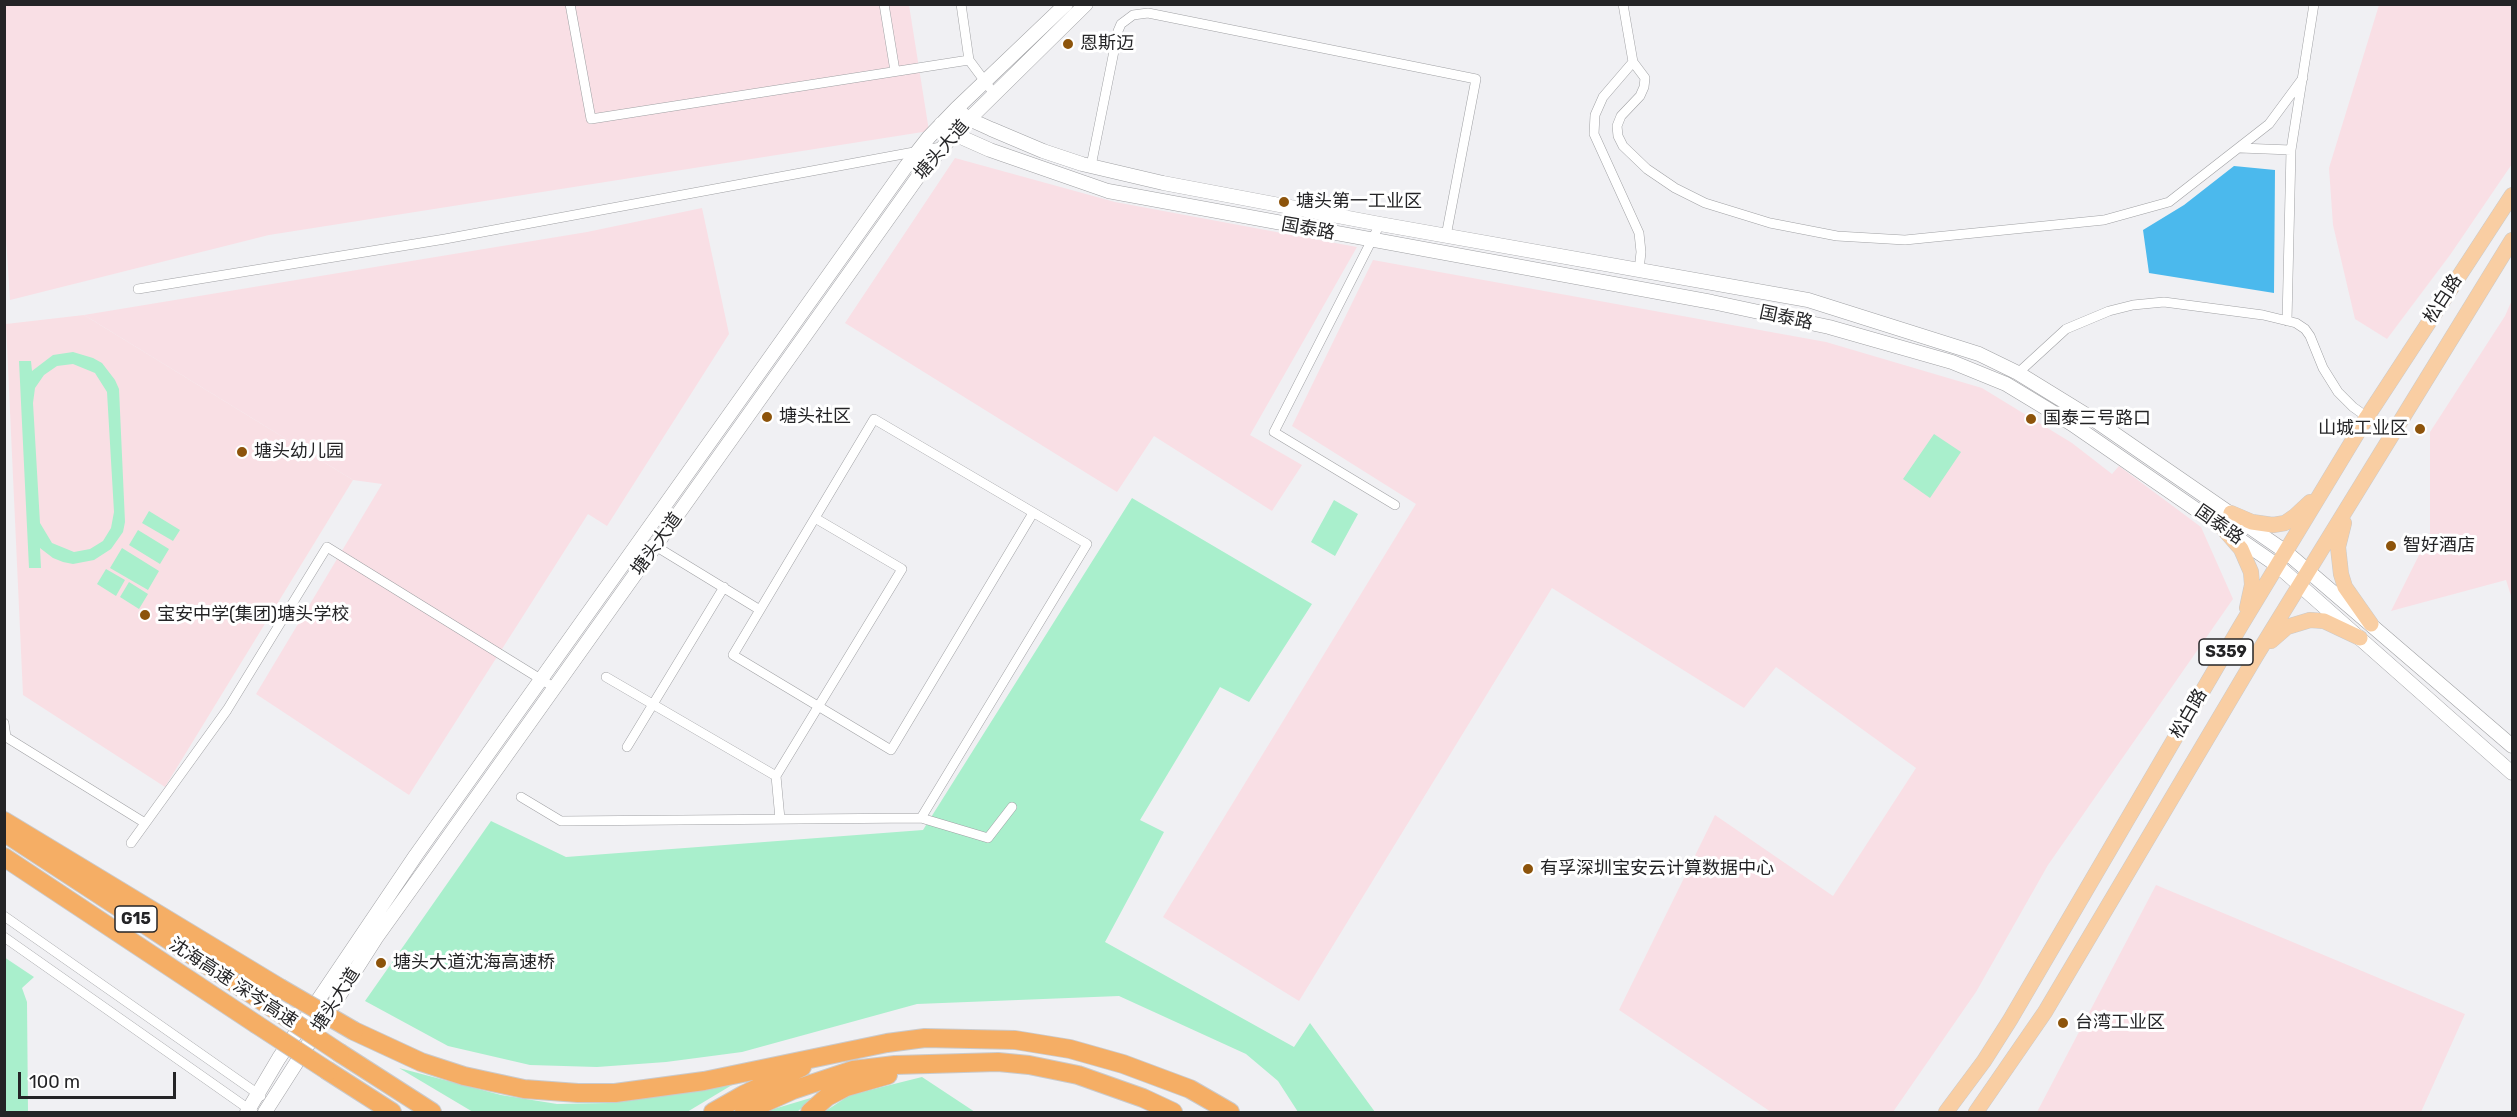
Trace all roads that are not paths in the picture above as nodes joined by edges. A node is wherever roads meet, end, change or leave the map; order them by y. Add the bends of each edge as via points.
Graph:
1 (570, 4) edge
2 (884, 4) edge
3 (962, 4) edge
4 (1066, 4) edge
5 (1086, 4) edge
6 (1623, 4) edge
7 (2314, 4) edge
8 (969, 60) junction
9 (1634, 62) junction
10 (895, 71) junction
11 (2303, 78) junction
12 (985, 82) junction
13 (995, 95) junction
14 (956, 109) junction
15 (969, 119) junction
16 (941, 124) junction
17 (954, 134) junction
18 (941, 147) junction
19 (2240, 148) junction
20 (2291, 150) junction
21 (917, 152) junction
22 (1091, 166) junction
23 (2512, 195) edge
24 (1380, 224) junction
25 (1446, 236) junction
26 (1372, 240) junction
27 (2512, 240) edge
28 (1639, 270) junction
29 (138, 289) dead end
30 (2287, 321) junction
31 (2018, 373) junction
32 (2367, 417) junction
33 (2336, 469) junction
34 (2355, 494) junction
35 (1395, 505) dead end
36 (1033, 513) junction
37 (2231, 513) junction
38 (815, 518) junction
39 (2221, 526) junction
40 (642, 538) junction
41 (655, 546) junction
42 (2286, 552) junction
43 (2278, 566) junction
44 (2309, 570) junction
45 (2300, 584) junction
46 (724, 587) junction
47 (760, 610) junction
48 (2371, 624) junction
49 (2240, 627) junction
50 (2360, 638) junction
51 (2256, 656) junction
52 (606, 677) dead end
53 (541, 679) junction
54 (555, 688) junction
55 (653, 704) junction
56 (819, 706) junction
57 (4, 723) edge
58 (2512, 746) edge
59 (627, 747) dead end
60 (2512, 773) edge
61 (776, 776) junction
62 (521, 797) dead end
63 (1012, 807) dead end
64 (921, 818) junction
65 (780, 819) junction
66 (4, 821) edge
67 (145, 823) junction
68 (4, 833) edge
69 (131, 843) dead end
70 (4, 857) edge
71 (4, 916) edge
72 (4, 937) edge
73 (831, 1054) junction
74 (927, 1064) junction
75 (257, 1094) junction
76 (268, 1108) edge
77 (250, 1111) edge
78 (392, 1113) edge
79 (432, 1113) edge
80 (713, 1113) edge
81 (744, 1113) edge
82 (810, 1113) edge
83 (1173, 1113) edge
84 (1230, 1113) edge
85 (1946, 1113) edge
86 (1976, 1113) edge

1 - 10 street via 591,119
2 - 10 street
3 - 8 street
4 - 12 street, 塘头大道
5 - 13 street, 塘头大道
6 - 9 street
7 - 11 street
8 - 10 street
8 - 12 street
9 - 19 street via 1644,78 1644,87 1621,116 1618,136 1647,169 1705,203 1770,223 1837,236 1905,240 2104,220 2169,202
9 - 28 street via 1603,98 1595,115 1594,134 1639,233
11 - 19 street via 2269,124
11 - 20 street
12 - 13 street
12 - 14 street, 塘头大道
13 - 15 street, 塘头大道
14 - 15 street, 国泰路
14 - 16 street, 塘头大道
15 - 17 street, 塘头大道
15 - 22 street, 国泰路 via 1043,151
16 - 17 street, 国泰路
16 - 21 street, 塘头大道
17 - 18 street, 塘头大道
17 - 26 street, 国泰路 via 1108,191
18 - 21 street
18 - 41 street, 塘头大道
19 - 20 street
20 - 30 street
21 - 29 street via 445,239
21 - 40 street, 塘头大道
22 - 24 street, 国泰路
22 - 25 street via 1118,31 1133,15 1148,13 1476,79
23 - 32 main road, 松白路 / S359
24 - 25 street, 国泰路
24 - 26 street
25 - 28 street, 国泰路
26 - 35 street via 1274,432
26 - 39 street, 国泰路 via 1712,302 1829,327 1952,362 2006,384 2072,424
27 - 34 main road, 松白路 / S359
28 - 31 street, 国泰路 via 1808,300 1979,354
30 - 31 street via 2164,302 2133,305 2109,310 2066,329
30 - 32 street via 2305,329 2328,378
31 - 37 street, 国泰路
32 - 33 main road, 松白路 / S359
33 - 37 main road via 2303,510 2285,522 2262,525
33 - 42 main road, 松白路 / S359
34 - 44 main road, 松白路 / S359
34 - 48 main road via 2338,547 2339,563 2345,587
36 - 38 street via 874,419
36 - 56 street via 891,750
36 - 64 street via 1087,544
37 - 42 street, 国泰路
38 - 47 street
38 - 56 street via 902,569
39 - 43 street, 国泰路
39 - 49 main road via 2241,549 2251,572 2250,599
40 - 41 street
40 - 53 street, 塘头大道
41 - 46 street
41 - 54 street, 塘头大道
42 - 43 main road, 松白路 / S359
42 - 44 street, 国泰路
43 - 45 street, 国泰路
43 - 49 main road, 松白路 / S359
44 - 45 main road, 松白路 / S359
44 - 48 street, 国泰路
45 - 50 street, 国泰路
45 - 51 main road, 松白路 / S359
46 - 47 street
46 - 55 street
47 - 56 street via 733,655
48 - 58 street, 国泰路
49 - 85 main road, 松白路 / S359 via 2010,1020
50 - 51 main road via 2324,621 2310,620 2288,627
50 - 60 street, 国泰路
51 - 86 main road, 松白路 / S359 via 2045,1012
52 - 55 street
53 - 54 street
53 - 67 street via 327,547 227,710
53 - 75 street, 塘头大道 via 363,930
54 - 76 street, 塘头大道 via 383,929
55 - 59 street
55 - 61 street
56 - 61 street
57 - 67 street via 6,736
61 - 65 street
62 - 65 street via 561,821
63 - 64 street via 988,838
64 - 65 street
66 - 73 highway, bridge via 354,1031 411,1058 464,1076 551,1092 615,1093 661,1088
67 - 69 street
68 - 79 highway, 沈海高速 深岑高速 / G15, bridge
70 - 78 highway, 沈海高速 深岑高速 / G15, bridge
71 - 75 street
72 - 77 street
73 - 80 highway via 752,1090
73 - 84 highway via 925,1038 1043,1044 1100,1056 1152,1074 1190,1089
74 - 81 highway via 853,1070 793,1090
74 - 82 highway via 846,1087 827,1097
74 - 83 highway via 998,1062 1055,1070 1102,1082
75 - 76 street
75 - 77 street, 塘头大道

